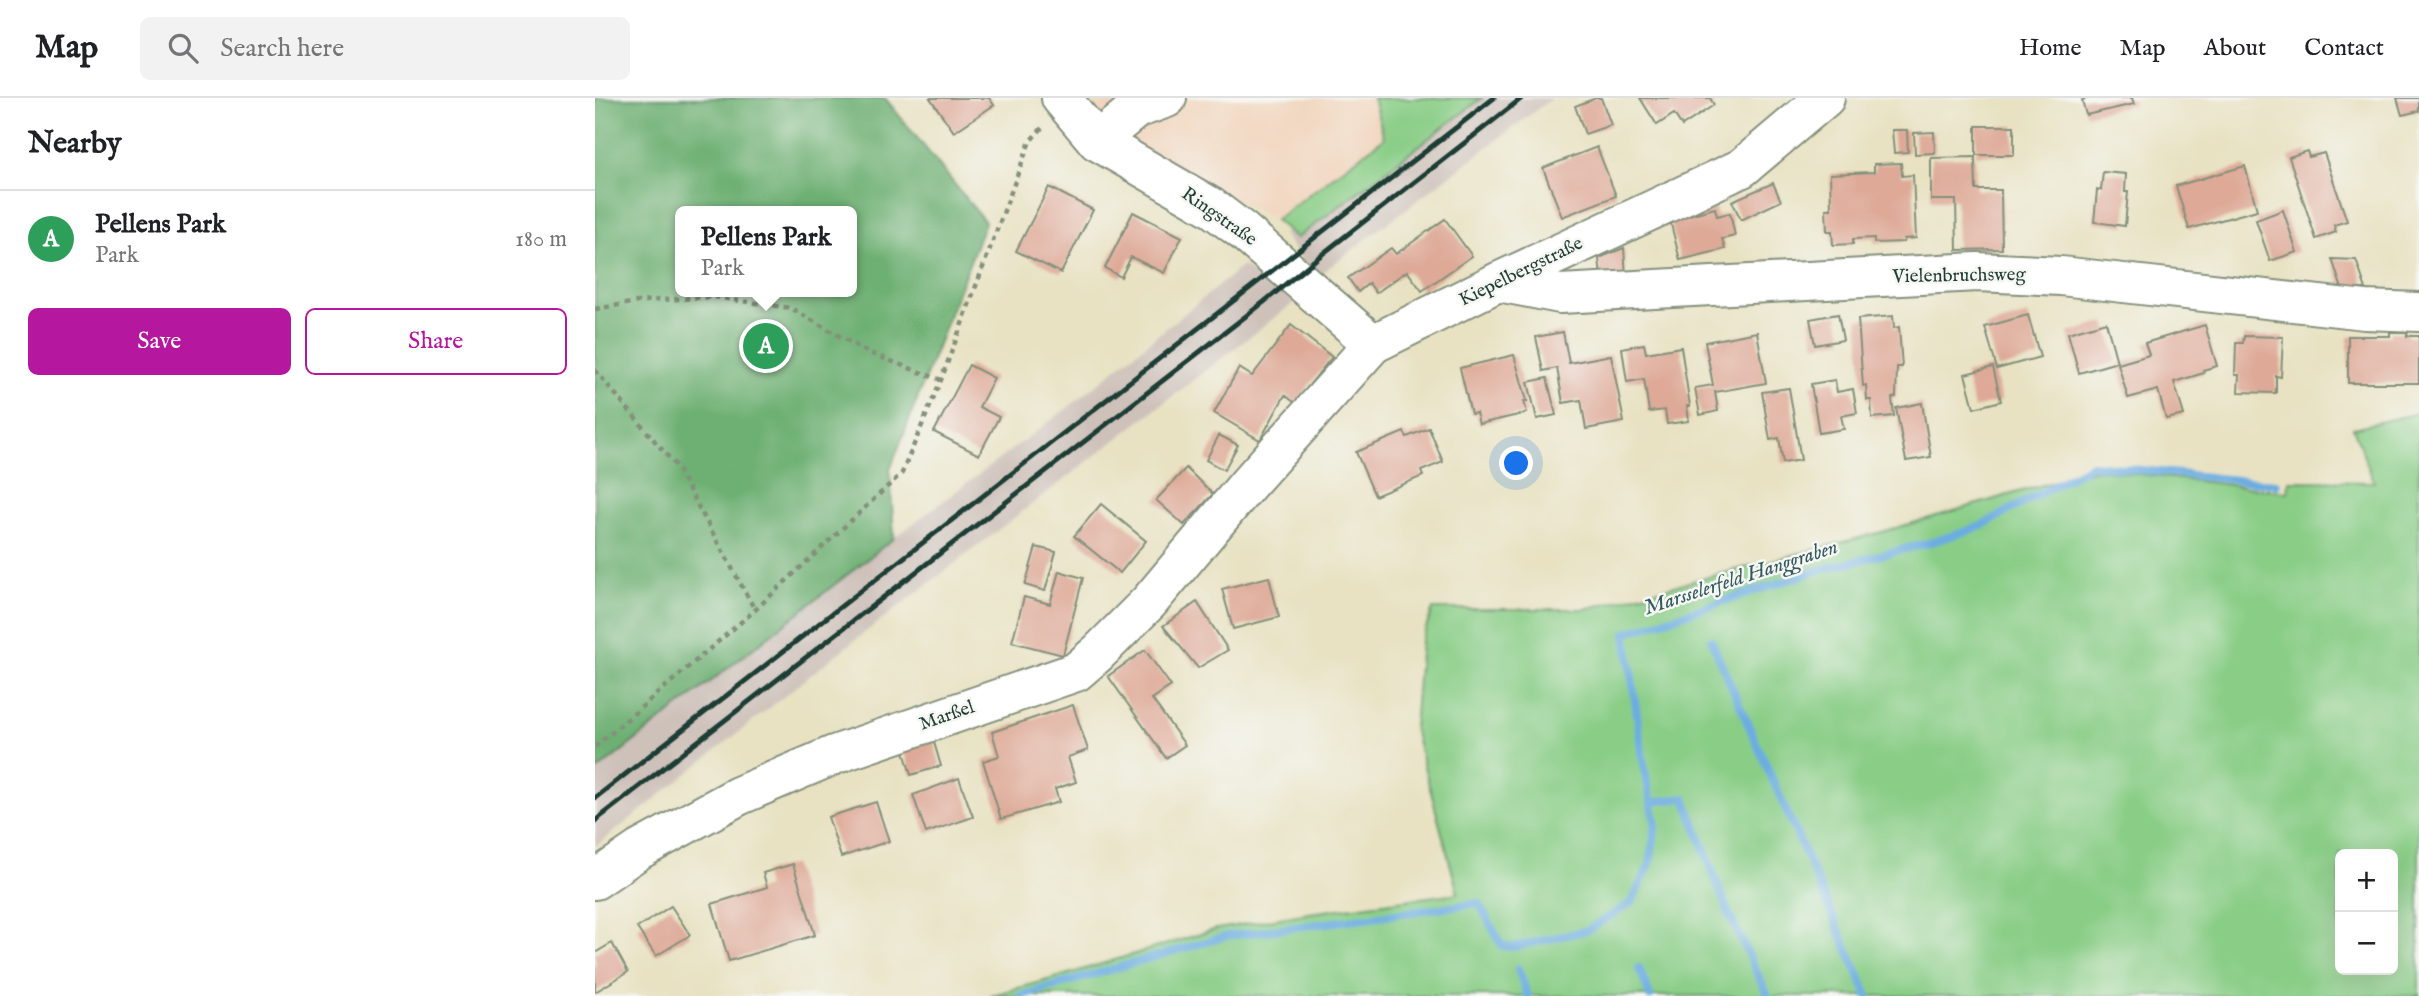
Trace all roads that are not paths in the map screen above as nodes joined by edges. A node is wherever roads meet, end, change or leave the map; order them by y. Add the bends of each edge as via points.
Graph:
1 (1167, 98) edge
2 (1825, 98) edge
3 (1062, 100) edge
4 (1097, 141) junction
5 (1498, 282) junction
6 (2419, 312) edge
7 (1373, 344) junction
8 (1247, 485) joint
9 (595, 880) edge

1 - 4 street via 1136,109
2 - 5 street, Kiepelbergstraße via 1742,167
3 - 4 street, Ringstraße
4 - 7 street, Ringstraße via 1243,231
5 - 6 street, Vielenbruchsweg via 1560,294 1977,272 2061,276
5 - 7 street, Kiepelbergstraße
7 - 8 street, Kiepelbergstraße
8 - 9 street, Marßel via 1149,602 1076,672 834,755 738,796 639,850

